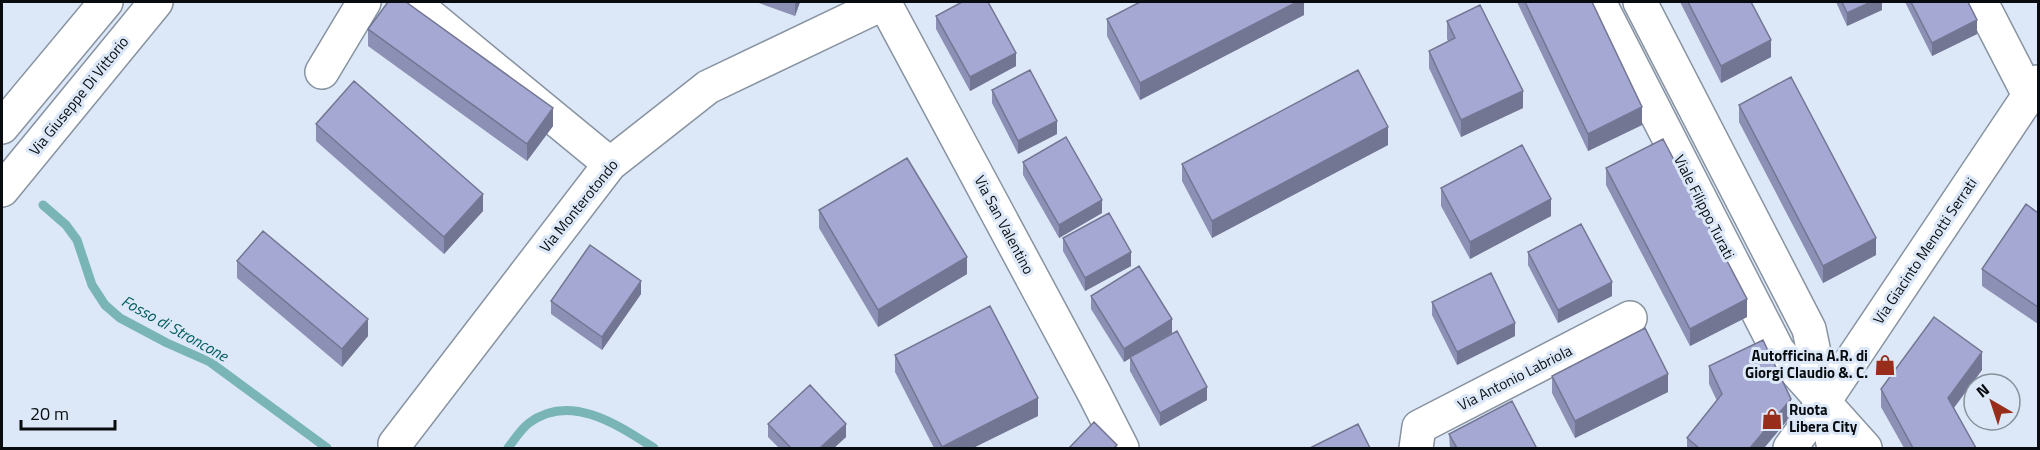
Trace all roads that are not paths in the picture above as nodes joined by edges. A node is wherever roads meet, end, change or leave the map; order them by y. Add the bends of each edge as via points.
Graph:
1 (106, 2) edge
2 (156, 2) edge
3 (364, 2) edge
4 (412, 2) edge
5 (884, 2) edge
6 (1599, 2) edge
7 (1640, 2) edge
8 (1982, 2) edge
9 (322, 72) dead end
10 (2034, 88) edge
11 (2, 127) edge
12 (610, 164) junction
13 (2, 190) edge
14 (1630, 318) dead end
15 (1823, 403) junction
16 (395, 444) dead end
17 (1122, 448) edge
18 (1416, 448) edge
19 (1790, 448) edge
20 (1834, 448) edge
21 (1865, 448) edge

1 - 11 street
2 - 13 street, Via Giuseppe Di Vittorio
3 - 9 street
4 - 12 street
5 - 12 street, Via Monterotondo via 708,87
5 - 17 street, Via San Valentino
6 - 15 street, Viale Filippo Turati via 1778,351
7 - 15 street, Viale Filippo Turati via 1809,329
8 - 10 street
10 - 15 street, Via Giacinto Menotti Serrati
12 - 16 street, Via Monterotondo
14 - 18 street, Via Antonio Labriola via 1419,427
15 - 19 street, Via Giacinto Menotti Serrati
15 - 20 street, Viale Filippo Turati
15 - 21 street, Viale Filippo Turati

